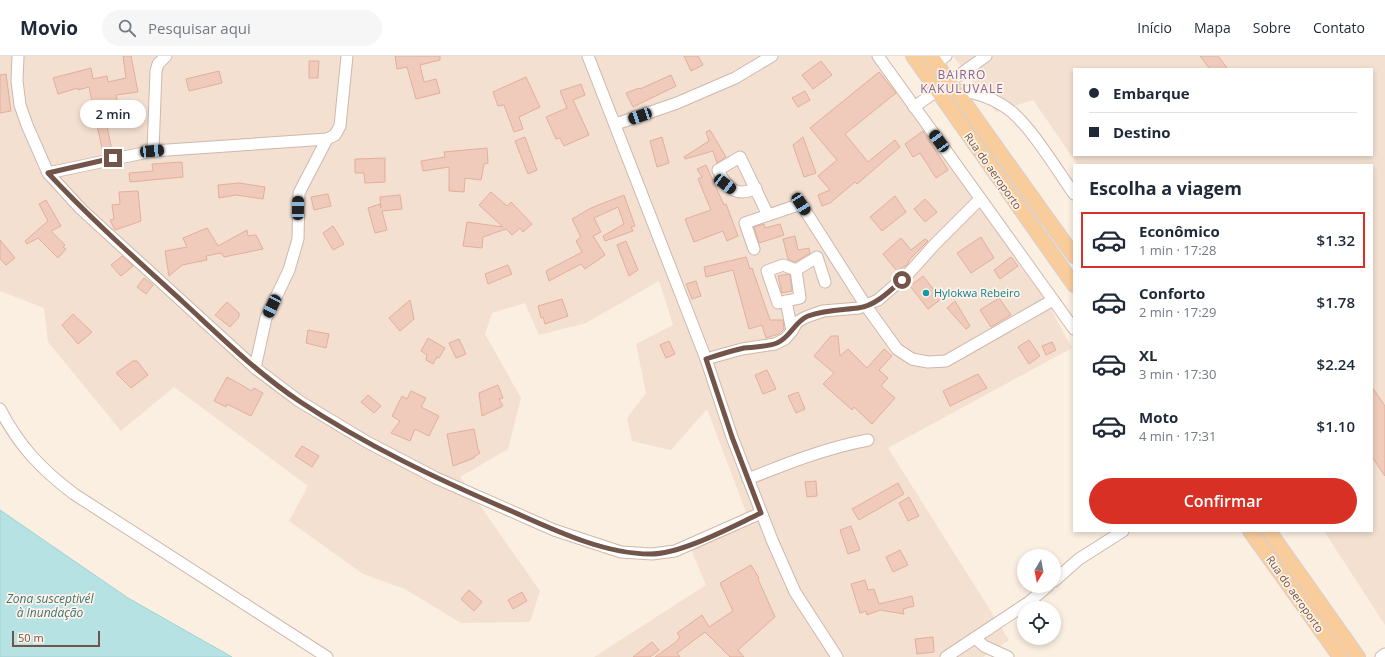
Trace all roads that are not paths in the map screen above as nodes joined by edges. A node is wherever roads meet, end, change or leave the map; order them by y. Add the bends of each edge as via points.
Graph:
1 (18, 56) edge
2 (166, 56) edge
3 (347, 56) edge
4 (588, 56) edge
5 (772, 56) edge
6 (878, 56) edge
7 (913, 56) edge
8 (986, 56) edge
9 (938, 58) edge
10 (953, 86) junction
11 (937, 91) junction
12 (914, 107) junction
13 (616, 124) junction
14 (327, 139) junction
15 (152, 151) junction
16 (48, 173) junction
17 (756, 188) dead end
18 (1073, 193) edge
19 (980, 199) junction
20 (768, 215) junction
21 (754, 249) dead end
22 (1073, 255) edge
23 (796, 270) junction
24 (825, 282) dead end
25 (1073, 284) edge
26 (1053, 300) junction
27 (786, 301) junction
28 (866, 306) junction
29 (1073, 328) edge
30 (792, 331) junction
31 (706, 359) junction
32 (255, 368) junction
33 (0, 409) edge
34 (868, 440) dead end
35 (748, 479) junction
36 (761, 513) junction
37 (1121, 532) edge
38 (1251, 532) edge
39 (1270, 532) edge
40 (1061, 575) edge
41 (1040, 593) edge
42 (975, 638) junction
43 (1385, 654) edge
44 (327, 657) edge
45 (837, 657) edge
46 (946, 657) edge
47 (1008, 657) edge
48 (1340, 657) edge
49 (1358, 657) edge
50 (1381, 657) edge

1 - 16 street via 17,81 20,105
2 - 15 street via 158,64 156,71
3 - 14 street via 340,126 335,135
4 - 13 street
5 - 13 street via 735,78 677,103
6 - 12 street
7 - 11 main road, Rua do aeroporto
8 - 10 street
9 - 10 main road, Rua do aeroporto
10 - 11 street
10 - 18 street via 975,92 1012,112
10 - 22 main road, Rua do aeroporto
11 - 12 street
11 - 25 main road, Rua do aeroporto
12 - 19 street
13 - 31 street
14 - 15 street
14 - 32 street via 298,193 298,239 289,270 266,318
15 - 16 street
16 - 32 street via 81,209
17 - 20 street
19 - 26 street
19 - 28 street via 899,283
20 - 21 street via 745,223
20 - 28 street via 801,204
23 - 24 street via 817,256
23 - 27 street via 800,298
23 - 27 street via 783,265 767,271 778,304
26 - 28 street via 946,361 928,362 912,359 897,349
26 - 29 street
27 - 30 street
28 - 30 street via 823,311 797,322
30 - 31 street via 785,339 775,344 742,349
31 - 35 street
32 - 36 street via 299,401 367,442 436,478 554,530 621,552 652,554 675,551
33 - 44 street via 18,441 74,494
34 - 35 street via 806,455
35 - 36 street
36 - 45 street via 795,592
37 - 40 street via 1079,559
38 - 48 main road, Rua do aeroporto
39 - 49 main road, Rua do aeroporto
41 - 42 street
42 - 46 street
42 - 47 street via 984,646
43 - 50 street

